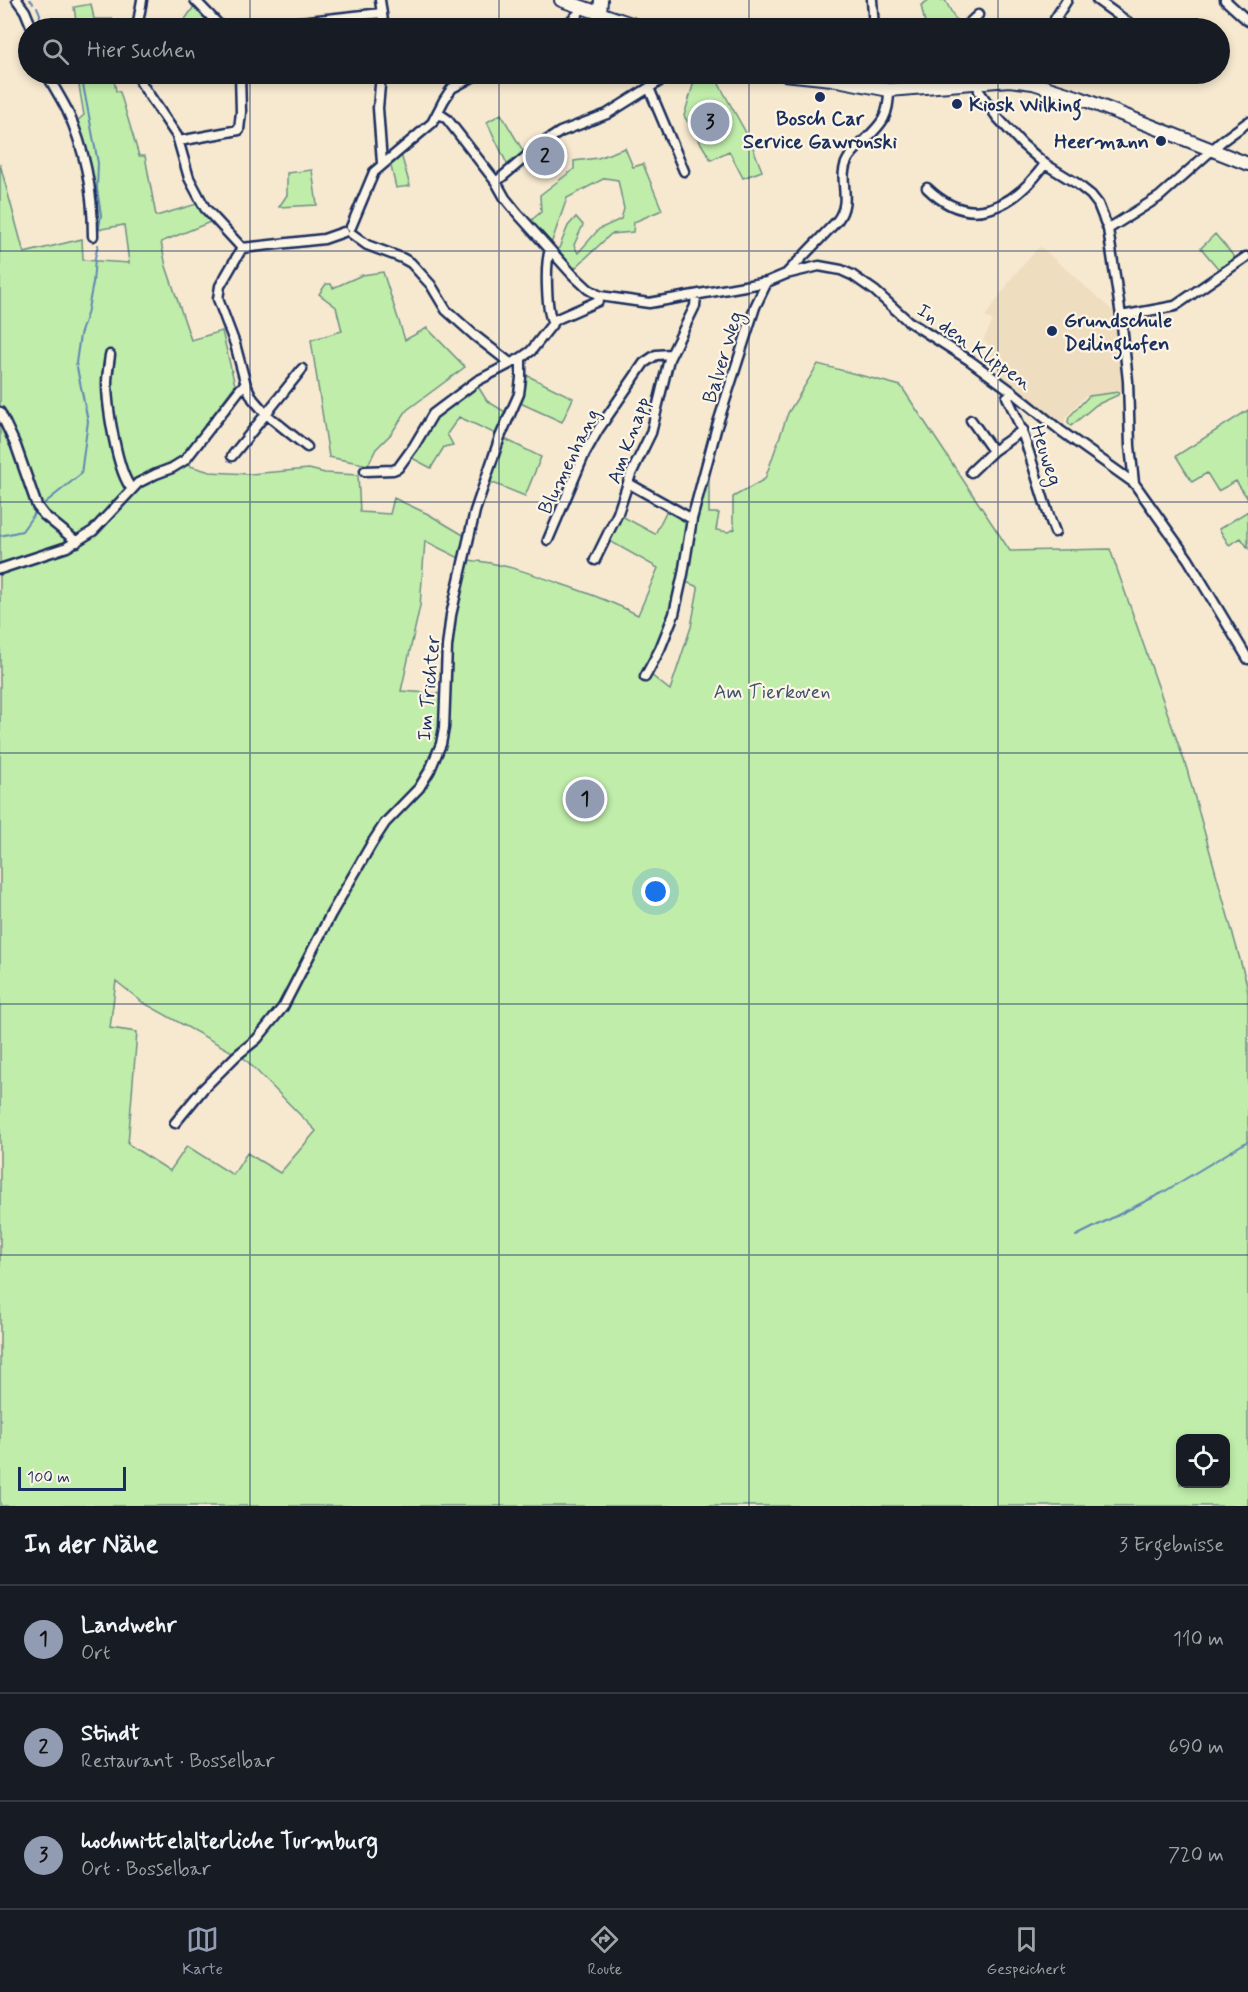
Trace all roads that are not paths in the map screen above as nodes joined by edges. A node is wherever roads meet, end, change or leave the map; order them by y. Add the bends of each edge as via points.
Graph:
1 (17, 0) edge
2 (142, 0) edge
3 (195, 0) edge
4 (380, 0) edge
5 (561, 0) edge
6 (872, 0) edge
7 (1067, 0) edge
8 (1096, 0) edge
9 (1225, 0) edge
10 (601, 6) edge
11 (581, 7) junction
12 (382, 13) junction
13 (978, 15) dead end
14 (29, 18) edge
15 (139, 18) edge
16 (212, 18) edge
17 (335, 18) edge
18 (383, 18) edge
19 (574, 18) edge
20 (624, 18) edge
21 (873, 18) edge
22 (975, 18) edge
23 (1056, 18) edge
24 (1122, 18) edge
25 (1248, 21) edge
26 (53, 84) edge
27 (141, 84) edge
28 (240, 84) edge
29 (380, 84) edge
30 (459, 84) edge
31 (655, 84) edge
32 (858, 84) edge
33 (883, 84) edge
34 (955, 84) edge
35 (978, 84) edge
36 (1036, 84) edge
37 (932, 86) joint
38 (649, 88) junction
39 (885, 89) junction
40 (438, 113) junction
41 (1248, 122) edge
42 (179, 141) junction
43 (1212, 150) junction
44 (382, 163) junction
45 (1045, 164) junction
46 (1248, 164) edge
47 (684, 171) dead end
48 (496, 182) junction
49 (927, 188) dead end
50 (1108, 229) junction
51 (349, 231) junction
52 (93, 236) dead end
53 (242, 248) junction
54 (550, 250) junction
55 (1246, 257) dead end
56 (786, 273) junction
57 (767, 282) junction
58 (600, 296) junction
59 (696, 296) junction
60 (1121, 316) junction
61 (553, 323) junction
62 (671, 354) junction
63 (110, 355) dead end
64 (521, 358) junction
65 (510, 363) junction
66 (302, 369) dead end
67 (246, 385) junction
68 (1014, 393) junction
69 (0, 412) edge
70 (266, 414) junction
71 (971, 420) dead end
72 (1023, 430) junction
73 (307, 447) dead end
74 (993, 451) junction
75 (232, 456) dead end
76 (364, 471) dead end
77 (971, 472) dead end
78 (628, 483) junction
79 (1134, 483) junction
80 (132, 489) junction
81 (692, 519) junction
82 (1055, 532) dead end
83 (548, 540) dead end
84 (77, 542) junction
85 (594, 560) dead end
86 (0, 569) edge
87 (1248, 659) edge
88 (645, 677) dead end
89 (175, 1123) dead end

1 - 14 street
2 - 15 street
3 - 16 street
4 - 12 street
5 - 11 main road
6 - 21 street
7 - 23 street
8 - 24 street
9 - 25 street
10 - 11 main road
10 - 20 main road
11 - 19 street
12 - 17 street
12 - 18 street
13 - 22 street
26 - 52 street via 79,142 92,205
27 - 42 street
28 - 42 street via 239,130
29 - 44 street
30 - 40 street via 452,88
31 - 38 street
32 - 39 main road
33 - 39 street
34 - 37 main road
35 - 45 street via 1004,125
36 - 43 main road
37 - 39 main road
38 - 47 street
38 - 48 street via 607,114 560,132
39 - 56 street via 889,104 886,117 847,161 843,212
40 - 44 street via 432,123
40 - 48 street via 447,119
41 - 43 street
42 - 53 street via 189,178 205,208
43 - 46 main road
43 - 50 street via 1151,203
44 - 51 street via 374,172
45 - 49 street via 1019,194 983,210 959,209
45 - 50 street via 1091,195
48 - 54 street
50 - 60 street
51 - 53 street via 324,239
51 - 65 street via 367,245 407,260 431,285 446,310
53 - 67 street via 220,286 218,298
54 - 58 street
54 - 61 street via 548,300
55 - 60 street via 1175,306
56 - 57 street
56 - 68 street, In den Klippen via 819,266 841,270
57 - 59 street
57 - 81 street, Balver Weg via 754,307
58 - 59 street via 649,303
58 - 61 street via 597,302
59 - 62 street, Am Knapp via 695,306
60 - 79 street
61 - 64 street
62 - 78 street, Am Knapp via 652,430
62 - 83 street, Blumenhang via 656,355 644,363 604,420 585,453
63 - 80 street via 110,410 123,475
64 - 65 street
64 - 89 street, Im Trichter via 519,394 475,511 451,615 444,728 430,770 372,843 283,1007
65 - 76 street via 477,381 433,414 398,468
66 - 70 street
67 - 70 street
67 - 80 street via 185,460
68 - 72 street, Heuweg via 1007,397
68 - 79 street, In den Klippen
69 - 84 street via 39,509
70 - 73 street
70 - 75 street
71 - 74 street
72 - 74 street
72 - 82 street, Heuweg
74 - 77 street
78 - 81 street
78 - 85 street, Am Knapp
79 - 87 street via 1188,559
80 - 84 street via 100,525
81 - 88 street, Balver Weg via 674,614
84 - 86 street

